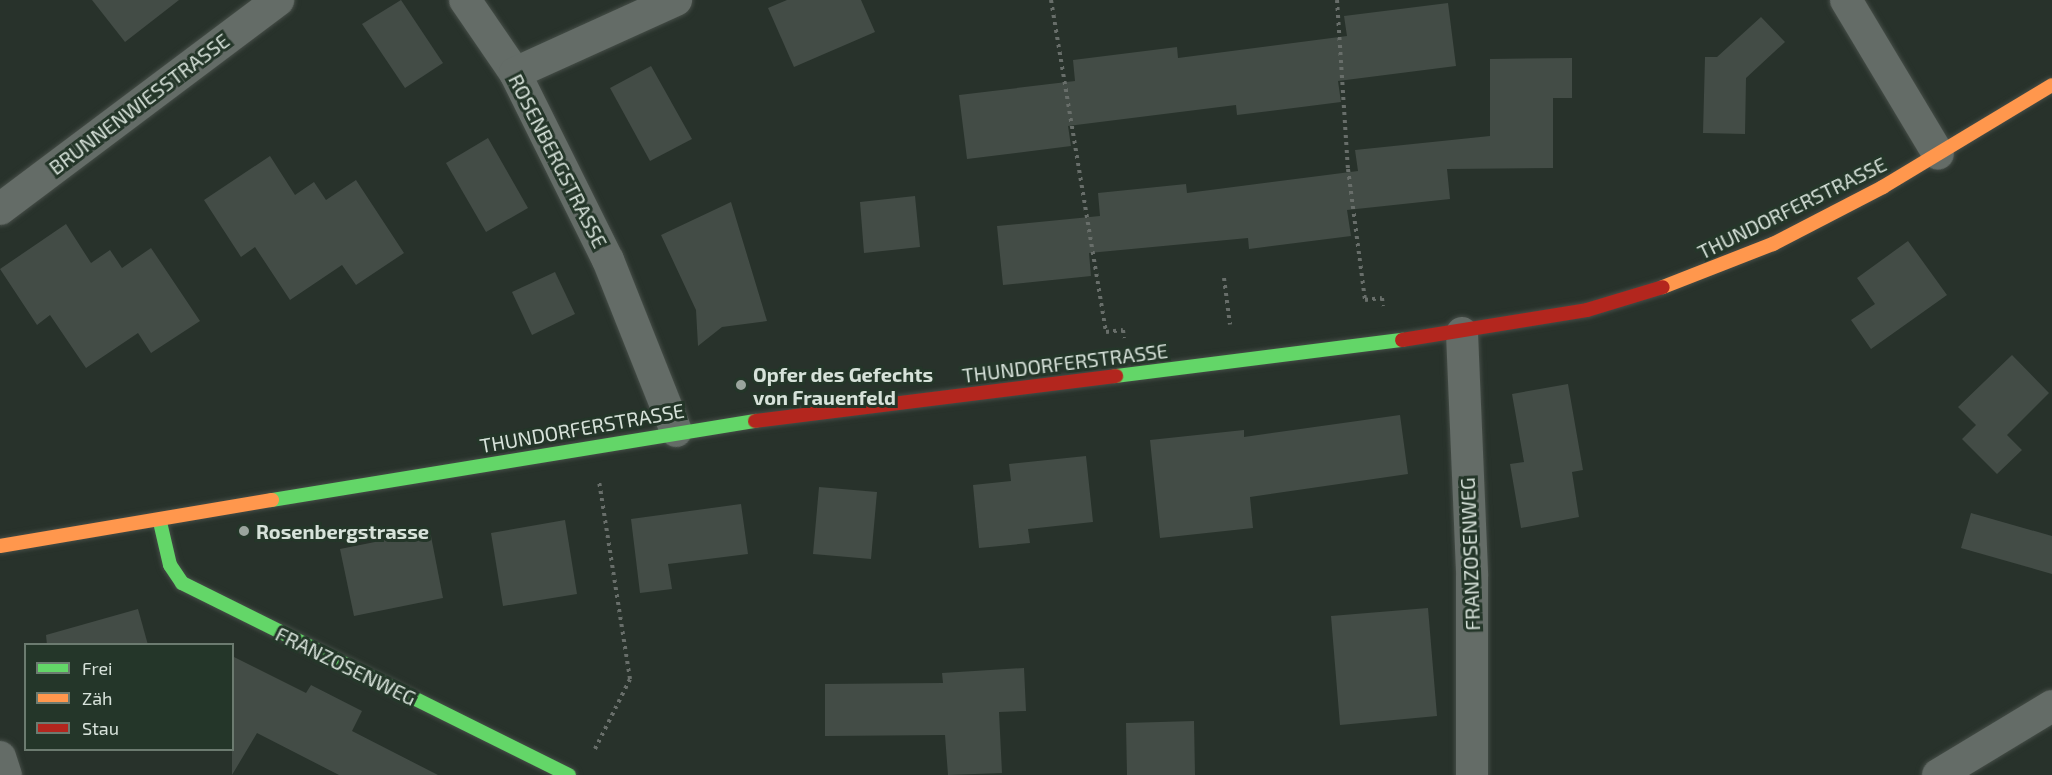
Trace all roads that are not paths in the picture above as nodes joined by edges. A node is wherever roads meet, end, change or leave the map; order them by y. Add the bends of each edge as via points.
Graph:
1 (278, 0) edge
2 (465, 0) edge
3 (676, 0) edge
4 (1846, 0) edge
5 (515, 73) junction
6 (2052, 85) edge
7 (1938, 154) junction
8 (0, 209) edge
9 (1462, 333) junction
10 (676, 431) junction
11 (160, 522) junction
12 (0, 546) edge
13 (2052, 706) edge
14 (0, 757) edge
15 (6, 775) edge
16 (569, 775) edge
17 (1472, 775) edge
18 (1938, 775) edge

1 - 8 street, BRUNNENWIESSTRASSE
2 - 5 street, ROSENBERGSTRASSE
3 - 5 street
4 - 7 street
5 - 10 street, ROSENBERGSTRASSE via 608,260
6 - 7 street, THUNDORFERSTRASSE
7 - 9 street, THUNDORFERSTRASSE via 1793,234 1705,274 1587,310
9 - 10 street, THUNDORFERSTRASSE
9 - 17 street, FRANZOSENWEG via 1472,576
10 - 11 street, THUNDORFERSTRASSE
11 - 12 street, THUNDORFERSTRASSE
11 - 16 street, FRANZOSENWEG via 170,564 182,583
13 - 18 street
14 - 15 street

